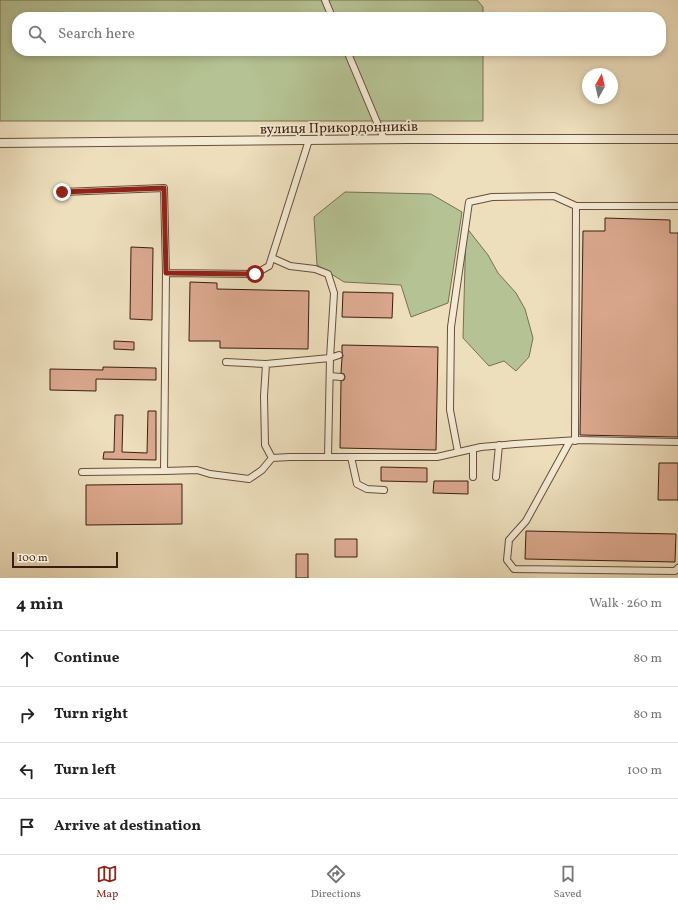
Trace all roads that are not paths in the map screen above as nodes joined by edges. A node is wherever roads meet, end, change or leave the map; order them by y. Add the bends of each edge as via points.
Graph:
1 (325, 0) edge
2 (330, 12) edge
3 (349, 56) edge
4 (384, 139) junction
5 (678, 139) edge
6 (309, 140) junction
7 (0, 143) edge
8 (62, 192) dead end
9 (576, 206) junction
10 (678, 206) edge
11 (272, 258) junction
12 (166, 273) junction
13 (338, 356) dead end
14 (330, 358) junction
15 (226, 362) dead end
16 (266, 364) junction
17 (330, 376) junction
18 (341, 377) dead end
19 (338, 409) dead end
20 (330, 410) junction
21 (572, 441) junction
22 (678, 442) edge
23 (499, 445) junction
24 (473, 449) junction
25 (458, 452) junction
26 (328, 457) junction
27 (351, 457) junction
28 (272, 458) junction
29 (164, 471) junction
30 (82, 472) dead end
31 (473, 477) dead end
32 (496, 477) dead end
33 (384, 490) dead end
34 (678, 568) edge

1 - 2 street
3 - 4 street
4 - 5 street, вулиця Прикордонників
4 - 6 street, вулиця Прикордонників
6 - 7 street, вулиця Прикордонників
6 - 11 street
8 - 12 street via 164,188
9 - 10 street
9 - 21 street
9 - 25 street via 554,196 492,198 469,202 451,327 450,410
11 - 12 street via 270,266 255,274
11 - 14 street via 290,266 315,269 328,274 334,293
12 - 29 street
13 - 14 street
14 - 16 street
14 - 17 street
15 - 16 street
16 - 28 street via 265,445
17 - 18 street
17 - 20 street
19 - 20 street
20 - 26 street via 332,429
21 - 22 street
21 - 23 street
21 - 34 street via 526,520 509,540 507,560 514,569 675,572
23 - 24 street
23 - 32 street
24 - 25 street
24 - 31 street
25 - 27 street via 437,457
26 - 27 street
26 - 28 street
27 - 33 street via 357,484 366,489
28 - 29 street via 262,470 249,478 197,470
29 - 30 street

